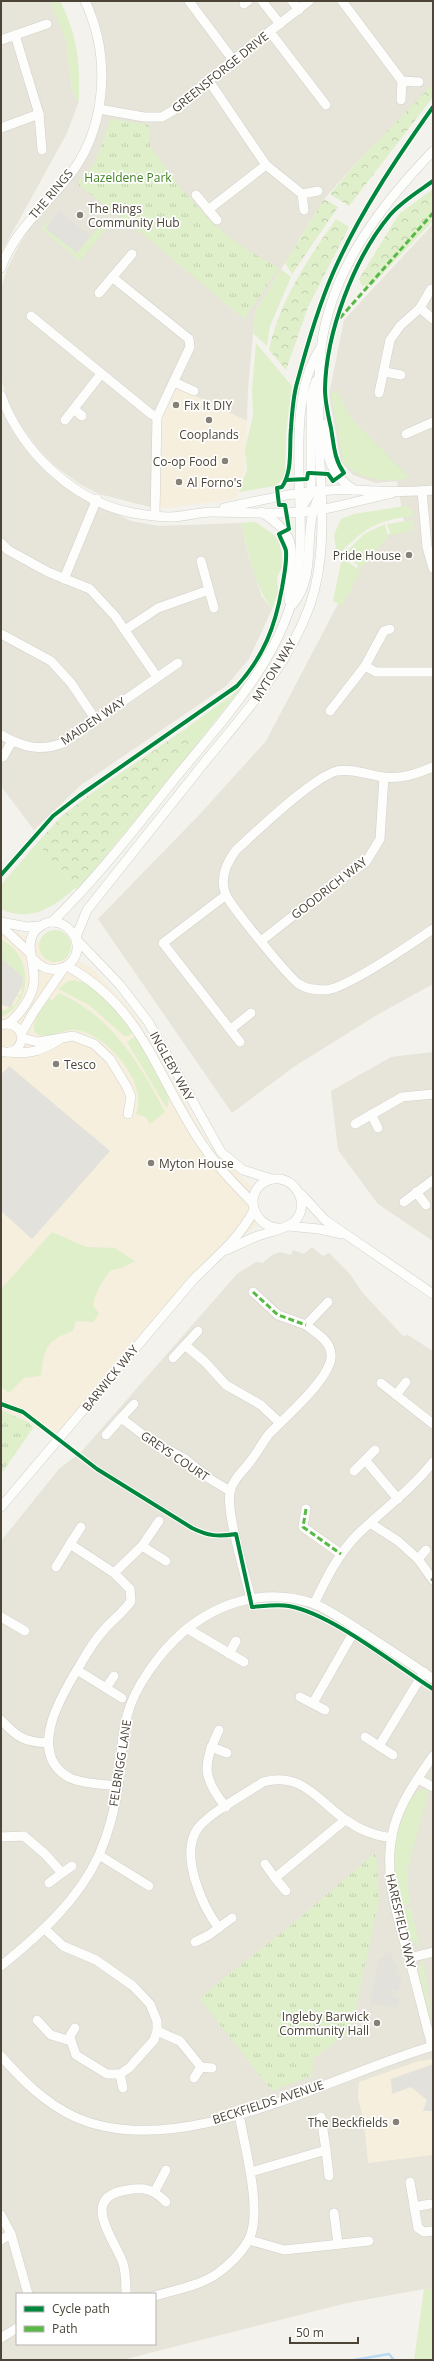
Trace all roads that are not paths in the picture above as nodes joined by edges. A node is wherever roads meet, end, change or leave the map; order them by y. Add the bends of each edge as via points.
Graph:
1 (85, 1) edge
2 (189, 1) edge
3 (262, 1) edge
4 (292, 1) edge
5 (309, 1) edge
6 (342, 1) edge
7 (299, 10) junction
8 (47, 24) dead end
9 (280, 24) junction
10 (270, 32) junction
11 (15, 36) junction
12 (1, 40) edge
13 (234, 60) junction
14 (209, 81) junction
15 (402, 81) junction
16 (419, 82) dead end
17 (401, 100) dead end
18 (326, 105) dead end
19 (98, 109) junction
20 (39, 114) junction
21 (1, 128) edge
22 (42, 150) dead end
23 (433, 151) edge
24 (266, 165) junction
25 (318, 191) dead end
26 (302, 194) junction
27 (196, 196) dead end
28 (208, 210) junction
29 (304, 210) dead end
30 (217, 220) dead end
31 (132, 254) dead end
32 (1, 267) edge
33 (112, 277) junction
34 (431, 289) dead end
35 (99, 293) dead end
36 (420, 308) junction
37 (31, 316) dead end
38 (433, 319) edge
39 (321, 347) junction
40 (320, 369) junction
41 (385, 372) junction
42 (101, 374) junction
43 (401, 375) dead end
44 (174, 382) junction
45 (194, 391) dead end
46 (379, 393) dead end
47 (1, 395) edge
48 (319, 406) junction
49 (74, 410) junction
50 (82, 416) dead end
51 (157, 417) junction
52 (65, 420) dead end
53 (430, 423) edge
54 (433, 433) edge
55 (406, 434) dead end
56 (354, 490) junction
57 (433, 490) edge
58 (422, 491) junction
59 (322, 492) junction
60 (392, 493) junction
61 (97, 499) junction
62 (311, 501) junction
63 (299, 511) junction
64 (209, 512) junction
65 (260, 512) junction
66 (155, 515) junction
67 (1, 543) edge
68 (200, 561) dead end
69 (433, 568) edge
70 (64, 579) junction
71 (208, 590) junction
72 (214, 608) dead end
73 (290, 608) junction
74 (390, 629) dead end
75 (125, 630) junction
76 (1, 634) edge
77 (178, 663) dead end
78 (366, 666) junction
79 (433, 672) edge
80 (157, 677) junction
81 (330, 711) dead end
82 (96, 720) junction
83 (1, 735) edge
84 (12, 741) junction
85 (3, 757) dead end
86 (433, 767) edge
87 (384, 777) junction
88 (226, 895) junction
89 (1, 922) edge
90 (52, 922) junction
91 (1, 926) edge
92 (40, 926) junction
93 (433, 929) edge
94 (76, 939) junction
95 (261, 941) junction
96 (32, 956) junction
97 (65, 967) junction
98 (251, 1013) dead end
99 (4, 1025) edge
100 (231, 1029) junction
101 (21, 1036) junction
102 (64, 1038) junction
103 (240, 1042) dead end
104 (4, 1052) edge
105 (433, 1094) edge
106 (128, 1114) dead end
107 (371, 1114) junction
108 (355, 1124) dead end
109 (378, 1128) dead end
110 (272, 1179) junction
111 (433, 1180) edge
112 (416, 1192) junction
113 (300, 1193) junction
114 (404, 1202) dead end
115 (426, 1205) dead end
116 (253, 1207) junction
117 (288, 1226) junction
118 (278, 1228) junction
119 (348, 1236) junction
120 (222, 1252) junction
121 (254, 1292) dead end
122 (433, 1294) edge
123 (328, 1302) dead end
124 (306, 1325) junction
125 (198, 1331) dead end
126 (185, 1345) junction
127 (173, 1358) dead end
128 (406, 1382) dead end
129 (381, 1383) dead end
130 (396, 1395) junction
131 (134, 1404) dead end
132 (121, 1418) junction
133 (280, 1423) junction
134 (433, 1424) edge
135 (106, 1435) dead end
136 (375, 1450) dead end
137 (366, 1461) junction
138 (431, 1468) edge
139 (354, 1470) dead end
140 (230, 1492) junction
141 (398, 1499) junction
142 (1, 1507) edge
143 (306, 1509) dead end
144 (158, 1521) dead end
145 (370, 1523) junction
146 (81, 1527) dead end
147 (70, 1544) junction
148 (142, 1546) junction
149 (426, 1550) dead end
150 (341, 1554) junction
151 (418, 1559) junction
152 (166, 1561) dead end
153 (56, 1567) dead end
154 (114, 1573) junction
155 (433, 1580) edge
156 (251, 1599) junction
157 (314, 1604) junction
158 (2, 1620) edge
159 (356, 1628) junction
160 (188, 1629) junction
161 (25, 1631) dead end
162 (236, 1641) dead end
163 (229, 1654) junction
164 (244, 1662) dead end
165 (77, 1670) junction
166 (424, 1672) junction
167 (114, 1676) dead end
168 (433, 1679) edge
169 (106, 1688) junction
170 (300, 1697) dead end
171 (122, 1698) dead end
172 (313, 1703) junction
173 (325, 1710) dead end
174 (1, 1720) edge
175 (219, 1730) dead end
176 (365, 1737) dead end
177 (48, 1743) junction
178 (379, 1746) junction
179 (211, 1747) junction
180 (227, 1753) dead end
181 (393, 1754) dead end
182 (433, 1756) edge
183 (418, 1779) junction
184 (118, 1786) junction
185 (433, 1787) edge
186 (226, 1807) junction
187 (345, 1820) junction
188 (1, 1837) edge
189 (392, 1838) junction
190 (99, 1855) junction
191 (265, 1864) dead end
192 (72, 1866) dead end
193 (62, 1874) junction
194 (275, 1878) junction
195 (49, 1883) dead end
196 (149, 1886) dead end
197 (286, 1891) dead end
198 (232, 1918) dead end
199 (219, 1928) junction
200 (45, 1929) junction
201 (195, 1942) dead end
202 (433, 1952) edge
203 (409, 1958) junction
204 (2, 1964) edge
205 (37, 2020) dead end
206 (74, 2028) dead end
207 (158, 2031) junction
208 (71, 2041) junction
209 (433, 2046) edge
210 (1, 2056) edge
211 (201, 2067) junction
212 (212, 2068) dead end
213 (120, 2074) junction
214 (194, 2078) dead end
215 (123, 2088) dead end
216 (239, 2114) junction
217 (321, 2117) dead end
218 (326, 2150) junction
219 (166, 2170) dead end
220 (251, 2172) junction
221 (329, 2176) dead end
222 (410, 2182) dead end
223 (155, 2191) junction
224 (166, 2202) dead end
225 (430, 2204) dead end
226 (414, 2207) junction
227 (334, 2213) dead end
228 (1, 2214) edge
229 (433, 2231) edge
230 (11, 2234) junction
231 (1, 2240) edge
232 (249, 2240) junction
233 (369, 2241) dead end
234 (338, 2244) junction
235 (28, 2293) edge
236 (126, 2293) edge
237 (156, 2296) edge
238 (16, 2329) edge
239 (1, 2338) edge

1 - 19 street, THE RINGS via 101,52 102,77
2 - 13 street
3 - 9 street
4 - 7 street
5 - 7 street, GREENSFORGE DRIVE
6 - 15 street
7 - 9 street, GREENSFORGE DRIVE
8 - 11 street
9 - 10 street, GREENSFORGE DRIVE
10 - 13 street, GREENSFORGE DRIVE
10 - 18 street
11 - 12 street
11 - 20 street
13 - 14 street, GREENSFORGE DRIVE
14 - 19 street, GREENSFORGE DRIVE via 162,117 144,117
14 - 24 street
15 - 16 street
15 - 17 street
19 - 32 street, THE RINGS via 92,134 82,155 66,180 21,231
20 - 21 street
20 - 22 street
23 - 39 street, MYTON WAY via 393,195 361,241 334,297
24 - 26 street
24 - 28 street
25 - 26 street
26 - 29 street
27 - 28 street
28 - 30 street
31 - 33 street
33 - 35 street
33 - 44 street via 189,339 190,347
34 - 36 street
36 - 38 street
36 - 41 street via 400,326 390,340
37 - 42 street
39 - 40 street, MYTON WAY
39 - 62 street, MYTON WAY via 308,374 300,435 300,481
40 - 48 street, MYTON WAY
40 - 62 street via 311,397
41 - 43 street
41 - 46 street
42 - 49 street
42 - 51 street
44 - 45 street
44 - 51 street
47 - 61 street via 15,425 50,469 75,488
48 - 56 street via 325,422 328,456 332,467 344,483
48 - 59 street, MYTON WAY
49 - 50 street
49 - 52 street
51 - 66 street
53 - 54 street
53 - 55 street
56 - 59 street
56 - 60 street
57 - 58 street
58 - 60 street
58 - 69 street via 426,547
59 - 62 street, MYTON WAY
60 - 62 street via 343,504
61 - 66 street via 133,513
61 - 70 street
62 - 63 street
62 - 64 street via 279,498
62 - 73 street via 309,556 304,583 301,594
62 - 94 street, MYTON WAY via 319,566 310,604 282,661 247,713 88,910
63 - 65 street
63 - 73 street, MYTON WAY via 300,559
64 - 65 street
64 - 66 street via 170,517
65 - 73 street via 279,525 290,540
67 - 70 street via 8,550
68 - 71 street
70 - 75 street via 90,589
71 - 72 street
71 - 75 street via 158,608
73 - 90 street, MYTON WAY via 276,643 252,683 114,855
74 - 78 street via 384,631
75 - 80 street
76 - 82 street via 51,661 71,683
77 - 80 street, MAIDEN WAY
78 - 79 street via 376,672
78 - 81 street
80 - 82 street, MAIDEN WAY
82 - 84 street, MAIDEN WAY via 63,743 50,748 29,748
83 - 84 street, MAIDEN WAY
84 - 85 street
86 - 87 street via 409,777
87 - 88 street via 338,771 320,778 236,850 228,860 224,873
87 - 95 street, GOODRICH WAY via 380,839 366,862 326,889
88 - 95 street
88 - 100 street via 163,943
89 - 92 street via 27,927
90 - 92 street
90 - 94 street via 68,927
91 - 96 street
92 - 96 street via 32,935
93 - 95 street via 357,977 328,990 316,990 298,984
94 - 97 street via 77,953
94 - 110 street, INGLEBY WAY via 120,986 149,1023 221,1152 243,1170
96 - 97 street via 44,968 51,970
96 - 99 street via 34,983 31,992 22,1010
97 - 101 street via 33,1013
97 - 116 street, INGLEBY WAY via 93,982 124,1012 138,1032 195,1134 220,1169
98 - 100 street
99 - 101 street via 17,1028
100 - 103 street
101 - 102 street via 38,1042
101 - 104 street via 18,1047
102 - 104 street via 36,1053
102 - 106 street via 73,1036 87,1040 110,1059 130,1097
105 - 107 street via 402,1097
107 - 108 street
107 - 109 street
110 - 113 street via 285,1180
110 - 116 street via 256,1190
111 - 112 street
112 - 114 street
112 - 115 street
113 - 117 street via 302,1201 299,1216
113 - 119 street via 326,1220
116 - 118 street via 263,1223
116 - 120 street, BARWICK WAY via 243,1228
117 - 118 street
117 - 119 street via 319,1229
118 - 120 street, BARWICK WAY
119 - 122 street
120 - 142 street, BARWICK WAY via 193,1280
121 - 124 street via 278,1315
123 - 124 street
124 - 133 street via 325,1339 332,1353 331,1360 306,1397
125 - 126 street
126 - 127 street
126 - 133 street via 226,1385 261,1405
128 - 130 street
129 - 130 street
130 - 134 street
131 - 132 street
132 - 135 street
132 - 140 street, GREYS COURT via 150,1440 185,1459
133 - 140 street via 234,1481
136 - 137 street
137 - 139 street
137 - 141 street
138 - 141 street
140 - 156 street via 231,1514
141 - 145 street
143 - 150 street via 304,1526
144 - 148 street
145 - 150 street
145 - 151 street
146 - 147 street
147 - 153 street
147 - 154 street
148 - 152 street
148 - 154 street
149 - 151 street
150 - 157 street
151 - 155 street
154 - 165 street via 130,1589 131,1601 96,1639
156 - 157 street, FELBRIGG LANE via 288,1598
156 - 160 street, FELBRIGG LANE via 217,1608
157 - 159 street, FELBRIGG LANE
158 - 161 street
159 - 166 street, FELBRIGG LANE
159 - 172 street
160 - 163 street
160 - 184 street, FELBRIGG LANE via 157,1660 127,1714
162 - 163 street
163 - 164 street
165 - 169 street
165 - 177 street via 56,1709
166 - 168 street, FELBRIGG LANE
166 - 178 street
167 - 169 street
169 - 171 street
170 - 172 street
172 - 173 street
174 - 177 street via 17,1737 32,1742
175 - 179 street
176 - 178 street
177 - 184 street via 61,1772 71,1778
178 - 181 street
179 - 180 street
179 - 186 street via 206,1776
182 - 183 street, HARESFIELD WAY
183 - 185 street
183 - 189 street, HARESFIELD WAY via 399,1814
184 - 190 street, FELBRIGG LANE
186 - 187 street via 263,1782 281,1779 291,1781 314,1793
186 - 199 street via 199,1828 194,1835 191,1849 194,1874 200,1893 207,1911
187 - 189 street via 369,1833
187 - 194 street
188 - 193 street via 24,1836 45,1854
189 - 203 street, HARESFIELD WAY via 390,1884
190 - 196 street
190 - 200 street, FELBRIGG LANE via 79,1888
191 - 194 street
192 - 193 street
193 - 195 street
194 - 197 street
198 - 199 street
199 - 201 street
200 - 204 street, FELBRIGG LANE
200 - 207 street via 63,1946 96,1960 133,1986 155,2013
202 - 203 street
203 - 209 street, HARESFIELD WAY
205 - 208 street via 51,2035
206 - 208 street via 70,2036
207 - 211 street via 180,2041
207 - 213 street via 149,2047
208 - 213 street via 76,2055 107,2074
209 - 216 street, BECKFIELDS AVENUE
210 - 216 street, BECKFIELDS AVENUE via 25,2082 52,2104 96,2124 121,2129 152,2130 208,2122
211 - 212 street
211 - 214 street
213 - 215 street
216 - 220 street
217 - 218 street
218 - 220 street
218 - 221 street
219 - 223 street
220 - 232 street via 253,2221
222 - 226 street
223 - 224 street
223 - 236 street via 137,2188 119,2191 105,2202 102,2212 104,2227 123,2263
225 - 226 street
226 - 229 street via 418,2228 424,2232
227 - 234 street
228 - 230 street
230 - 231 street
230 - 235 street
232 - 234 street via 284,2250
232 - 237 street via 218,2273
233 - 234 street
238 - 239 street

